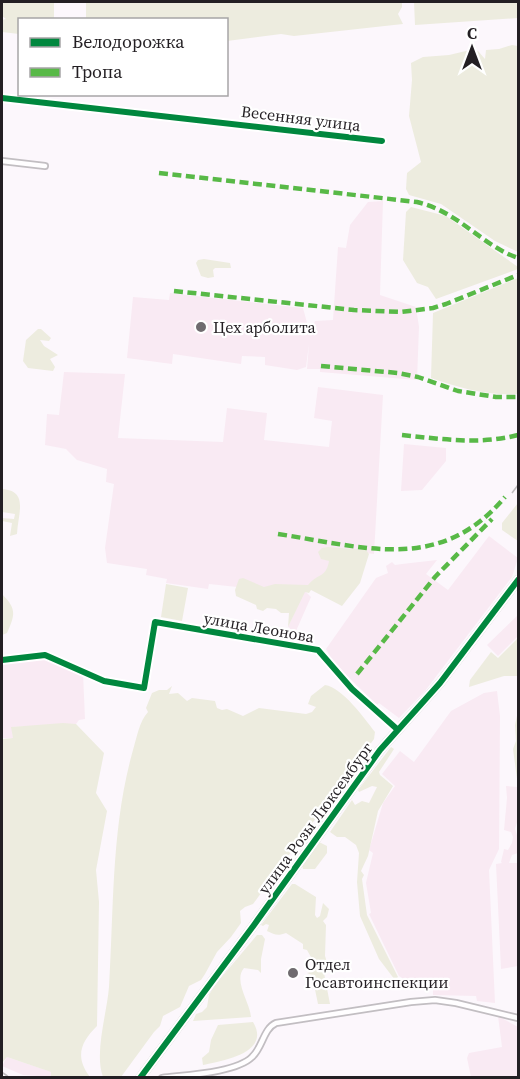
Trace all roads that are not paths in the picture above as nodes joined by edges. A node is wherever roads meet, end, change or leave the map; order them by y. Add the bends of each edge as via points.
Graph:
1 (2, 98) edge
2 (382, 141) dead end
3 (2, 161) edge
4 (45, 166) dead end
5 (519, 580) edge
6 (2, 660) edge
7 (398, 730) junction
8 (519, 1018) edge
9 (140, 1077) edge
10 (162, 1077) edge

1 - 2 street, Весенняя улица
3 - 4 street
5 - 7 street, улица Розы Люксембург via 454,666
6 - 7 street, улица Леонова via 45,655 104,681 144,688 154,622 318,650 352,689
7 - 9 street, улица Розы Люксембург
8 - 10 street via 435,1000 276,1023 251,1058 240,1064

